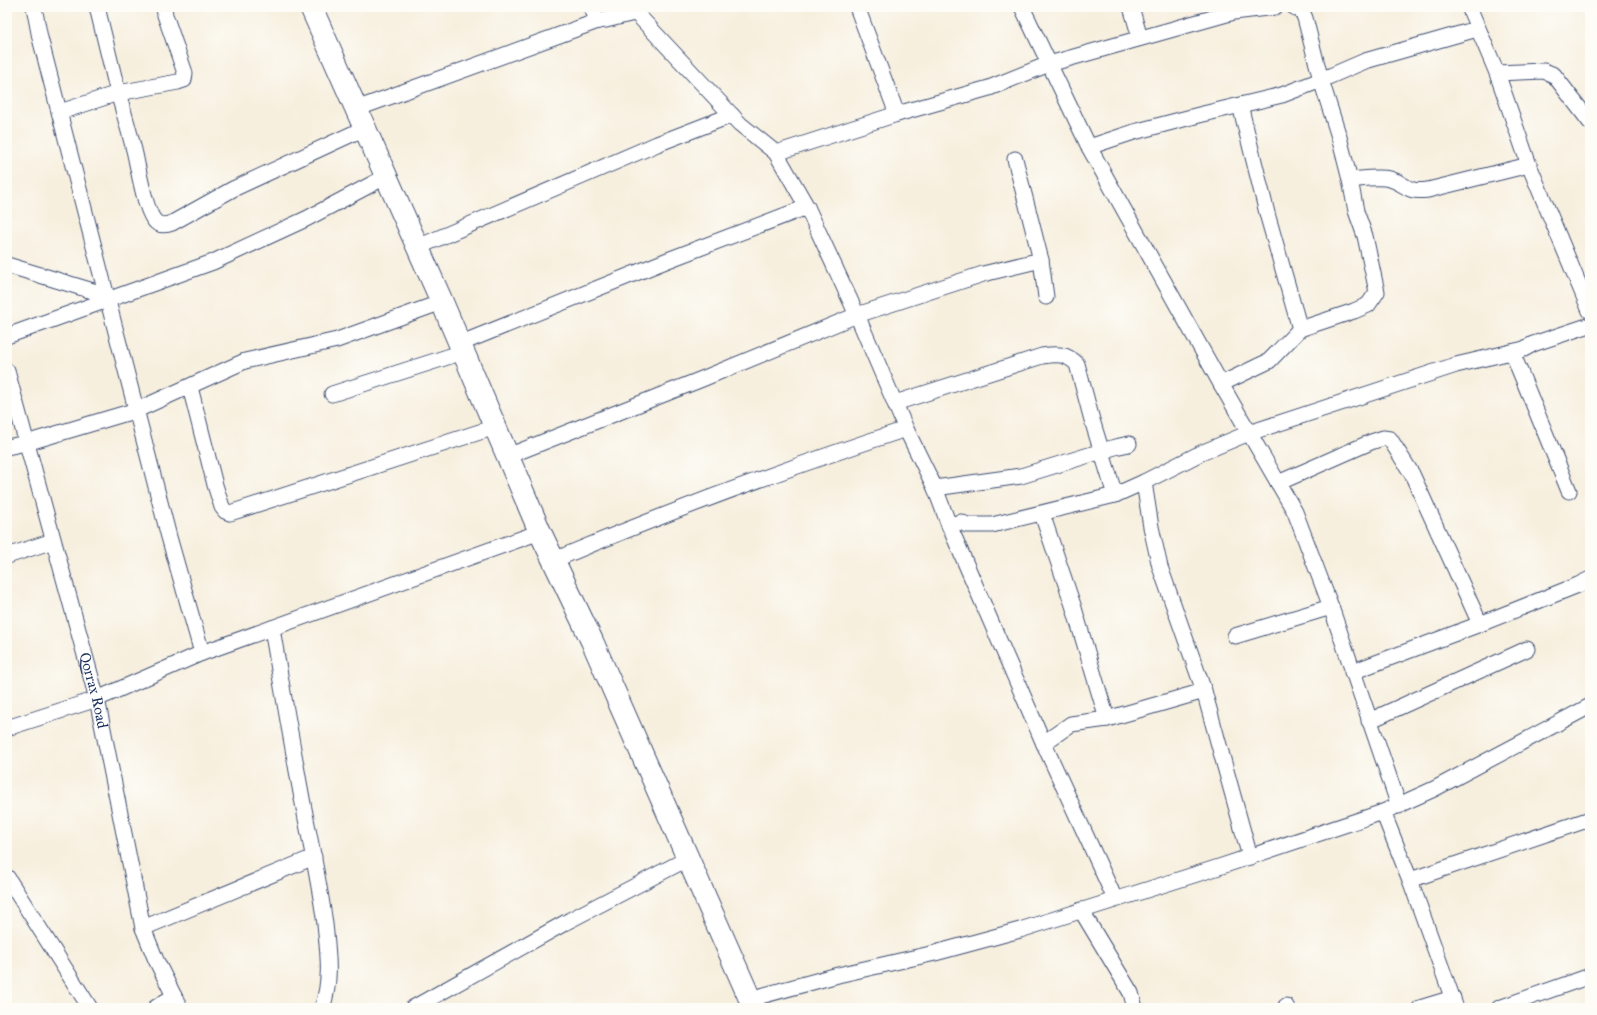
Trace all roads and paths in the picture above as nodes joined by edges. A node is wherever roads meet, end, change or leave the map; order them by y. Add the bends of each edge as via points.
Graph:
1 (34, 7) edge
2 (97, 7) edge
3 (164, 7) edge
4 (311, 7) edge
5 (591, 7) edge
6 (857, 7) edge
7 (1022, 7) edge
8 (1131, 7) edge
9 (1275, 7) edge
10 (1296, 7) edge
11 (1469, 7) edge
12 (598, 21) junction
13 (1477, 29) junction
14 (1140, 38) junction
15 (1049, 64) junction
16 (1497, 73) junction
17 (1321, 80) junction
18 (118, 93) junction
19 (1240, 105) junction
20 (60, 112) junction
21 (897, 114) junction
22 (732, 115) junction
23 (360, 119) junction
24 (1590, 122) edge
25 (1089, 147) junction
26 (776, 153) junction
27 (1015, 159) dead end
28 (1529, 165) junction
29 (387, 176) junction
30 (1350, 180) junction
31 (807, 207) junction
32 (418, 247) junction
33 (1041, 260) junction
34 (7, 265) edge
35 (1046, 297) dead end
36 (107, 298) junction
37 (442, 302) junction
38 (1590, 311) edge
39 (857, 315) junction
40 (1590, 325) edge
41 (1300, 329) junction
42 (7, 336) edge
43 (461, 348) junction
44 (1512, 352) junction
45 (7, 371) edge
46 (1221, 384) junction
47 (190, 387) junction
48 (332, 394) dead end
49 (895, 403) junction
50 (136, 410) junction
51 (495, 427) junction
52 (906, 430) junction
53 (1250, 433) junction
54 (26, 443) junction
55 (1129, 444) dead end
56 (7, 447) edge
57 (1102, 451) junction
58 (508, 456) junction
59 (1144, 482) junction
60 (1278, 483) junction
61 (935, 488) junction
62 (1569, 491) dead end
63 (1115, 494) junction
64 (1042, 514) junction
65 (948, 525) junction
66 (540, 532) junction
67 (53, 541) junction
68 (7, 556) edge
69 (554, 560) junction
70 (1590, 579) edge
71 (1331, 607) junction
72 (1480, 624) junction
73 (272, 628) junction
74 (1235, 636) dead end
75 (1527, 649) dead end
76 (202, 653) junction
77 (1352, 672) junction
78 (1204, 691) junction
79 (97, 699) junction
80 (1590, 706) edge
81 (1107, 719) junction
82 (1369, 721) junction
83 (7, 728) edge
84 (1044, 744) junction
85 (1399, 806) junction
86 (1383, 812) junction
87 (1590, 819) edge
88 (314, 857) junction
89 (1250, 857) junction
90 (689, 858) junction
91 (7, 877) edge
92 (1410, 880) junction
93 (1116, 899) junction
94 (1081, 910) junction
95 (143, 928) junction
96 (1590, 976) edge
97 (177, 1002) edge
98 (1454, 1003) edge
99 (752, 1004) edge
100 (90, 1008) edge
101 (155, 1008) edge
102 (322, 1008) edge
103 (413, 1008) edge
104 (1135, 1008) edge
105 (1420, 1008) edge
106 (1499, 1008) edge

1 - 20 street
2 - 18 street
3 - 18 street via 185,73 184,80
4 - 23 main road
5 - 12 street
6 - 21 street
7 - 15 street
8 - 14 street
9 - 14 street via 1234,12
10 - 17 street via 1305,18
11 - 13 street
12 - 22 street via 637,14
12 - 23 street
13 - 16 street
13 - 17 street via 1365,61
14 - 15 street
15 - 21 street via 989,88
15 - 25 street
16 - 24 street via 1544,71 1554,75
16 - 28 street
17 - 19 street via 1282,95
17 - 30 street
18 - 20 street
18 - 23 street via 143,192 156,223 162,225 172,223
19 - 25 street via 1141,130
19 - 41 street
20 - 36 street
21 - 26 street
22 - 26 street
22 - 32 street via 657,144
23 - 29 main road
25 - 46 street
26 - 31 street
27 - 33 street
28 - 30 street via 1418,191 1409,190 1385,178
28 - 38 street
29 - 32 main road
29 - 36 street via 306,219 213,262
30 - 41 street via 1377,292 1368,305
31 - 39 street
31 - 43 street via 689,252
32 - 37 main road
33 - 35 street
33 - 39 street via 983,274
34 - 36 street
36 - 42 street
36 - 50 street
37 - 43 main road
37 - 47 street via 337,340 245,361
39 - 49 street
39 - 58 street via 702,380
40 - 44 street
41 - 46 street via 1269,362
43 - 48 street
43 - 51 main road
44 - 53 street via 1456,365
44 - 62 street
45 - 54 street, Qorrax Road
46 - 53 street
47 - 50 street
47 - 51 street via 222,507 230,513
49 - 52 street
49 - 57 street via 1042,356 1064,355 1077,364
50 - 54 street
50 - 76 street
51 - 58 main road
52 - 61 street
52 - 69 street via 831,454 636,526
53 - 59 street via 1201,453
53 - 60 street
54 - 56 street
54 - 67 street, Qorrax Road
55 - 57 street
57 - 61 street via 1021,476
57 - 63 street
58 - 66 main road
59 - 63 street
59 - 78 street via 1160,567
60 - 71 street via 1295,512
60 - 72 street via 1371,442 1383,438 1390,439 1412,474
61 - 65 street
63 - 64 street
64 - 65 street via 992,525 967,525 961,522
64 - 81 street via 1073,605
65 - 84 street
66 - 69 main road
66 - 73 street
67 - 68 street
67 - 79 street, Qorrax Road
69 - 90 main road
70 - 72 street
71 - 74 street
71 - 77 street
72 - 77 street
73 - 76 street
73 - 88 street
75 - 82 street
76 - 79 street
77 - 82 street
78 - 81 street
78 - 89 street
79 - 83 street
79 - 95 street, Qorrax Road
80 - 85 street
81 - 84 street via 1071,724
82 - 85 street
84 - 93 street
85 - 86 street
86 - 89 street
86 - 92 street
87 - 92 street
88 - 95 street
88 - 102 street via 321,891 328,955 329,975
89 - 93 street
90 - 99 main road
90 - 103 street via 570,920
91 - 100 street
92 - 98 street
93 - 94 street
94 - 99 street via 942,951 838,975
94 - 104 street via 1131,993
95 - 97 street, Qorrax Road
96 - 106 street
97 - 101 street
98 - 105 street

